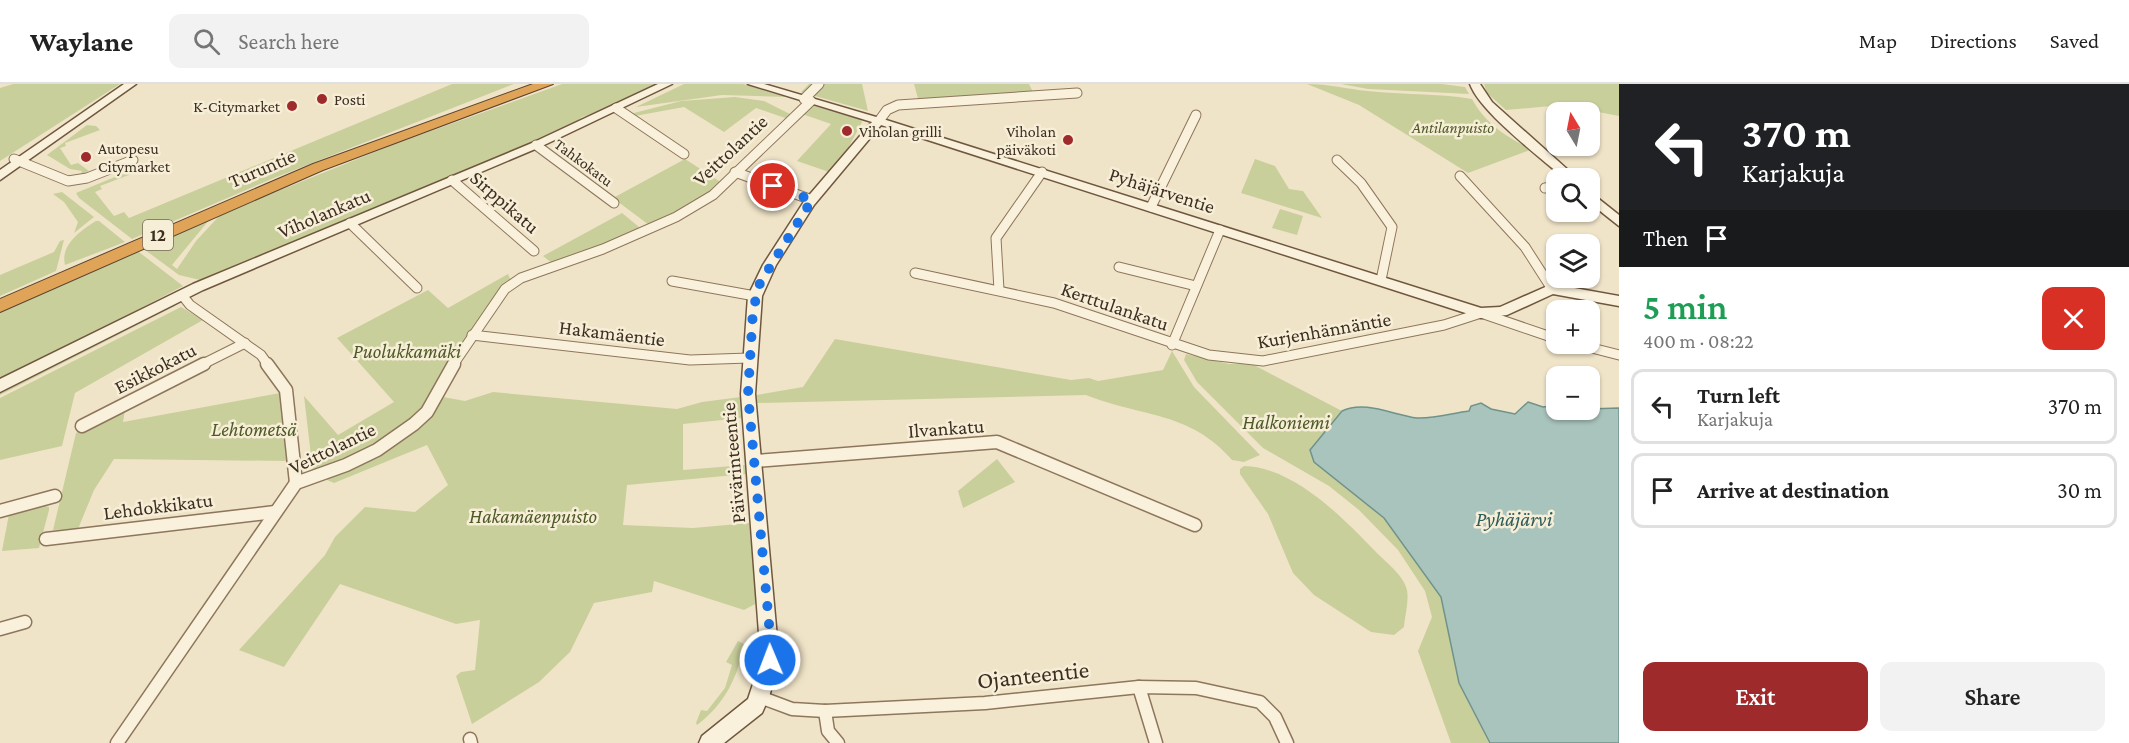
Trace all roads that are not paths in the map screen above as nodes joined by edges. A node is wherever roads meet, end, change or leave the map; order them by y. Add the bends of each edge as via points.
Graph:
1 (124, 84) edge
2 (131, 84) edge
3 (546, 84) edge
4 (667, 84) edge
5 (753, 84) edge
6 (819, 84) edge
7 (1475, 84) edge
8 (1077, 93) dead end
9 (807, 100) junction
10 (616, 108) junction
11 (1196, 115) dead end
12 (879, 121) junction
13 (536, 145) junction
14 (684, 154) dead end
15 (18, 160) junction
16 (133, 160) dead end
17 (1338, 160) dead end
18 (0, 168) edge
19 (1560, 168) edge
20 (735, 172) junction
21 (1042, 172) junction
22 (0, 176) edge
23 (1460, 176) dead end
24 (452, 180) junction
25 (812, 200) junction
26 (614, 203) dead end
27 (1600, 205) edge
28 (1151, 207) junction
29 (1619, 222) edge
30 (350, 223) junction
31 (1220, 230) junction
32 (534, 251) dead end
33 (1119, 267) dead end
34 (915, 273) dead end
35 (1381, 280) junction
36 (672, 281) dead end
37 (1196, 286) junction
38 (417, 288) dead end
39 (1552, 289) junction
40 (999, 290) junction
41 (182, 295) junction
42 (755, 296) junction
43 (1619, 301) edge
44 (0, 306) edge
45 (1481, 313) junction
46 (472, 335) junction
47 (1546, 335) edge
48 (245, 343) junction
49 (1172, 345) junction
50 (1600, 350) edge
51 (1619, 355) edge
52 (749, 358) junction
53 (0, 386) edge
54 (82, 426) dead end
55 (755, 461) junction
56 (296, 483) junction
57 (56, 496) dead end
58 (0, 511) edge
59 (275, 512) junction
60 (1196, 525) dead end
61 (46, 539) dead end
62 (25, 622) dead end
63 (0, 630) edge
64 (1139, 687) junction
65 (760, 698) junction
66 (825, 711) junction
67 (117, 743) edge
68 (709, 743) edge
69 (838, 743) edge
70 (1156, 743) edge
71 (1287, 743) edge

1 - 15 street
2 - 15 street
3 - 44 highway, Turuntie / 12 via 318,167
4 - 10 street, Viholankatu
5 - 9 street, Pyhäjärventie
6 - 9 street, Veittolantie
7 - 19 street via 1488,104
8 - 12 street via 898,105 887,110
9 - 12 street, Pyhäjärventie
9 - 20 street, Veittolantie
10 - 13 street, Viholankatu
10 - 14 street
11 - 28 street
12 - 21 street, Pyhäjärventie
12 - 25 street, Päivärinteentie
13 - 24 street, Viholankatu
13 - 26 street, Tahkokatu
15 - 16 street via 68,181
15 - 18 street
15 - 22 street
17 - 35 street via 1361,183 1392,227
20 - 25 street
20 - 46 street, Veittolantie via 713,195 676,217 511,283
21 - 28 street, Pyhäjärventie
21 - 40 street via 996,238
23 - 39 street via 1541,267
24 - 30 street, Viholankatu
24 - 32 street, Sirppikatu
25 - 42 street, Päivärinteentie
27 - 29 street
28 - 31 street, Pyhäjärventie
30 - 38 street
30 - 41 street, Viholankatu
31 - 35 street, Pyhäjärventie
31 - 37 street
33 - 37 street
34 - 40 street, Kerttulankatu
35 - 45 street, Pyhäjärventie
36 - 42 street
37 - 49 street
39 - 43 street
39 - 45 street via 1502,312
40 - 49 street, Kerttulankatu via 1053,302
41 - 48 street via 190,305
41 - 53 street, Viholankatu
42 - 52 street, Päivärinteentie
45 - 47 street, Pyhäjärventie
45 - 49 street, Kurjenhännäntie via 1444,325 1263,361 1234,362
46 - 52 street, Hakamäentie via 690,360
46 - 56 street, Veittolantie via 427,412 414,424 367,455
48 - 54 street, Esikkokatu
48 - 56 street via 266,360 286,390
50 - 51 street
52 - 55 street, Päivärinteentie via 748,394
55 - 60 street, Ilvankatu via 997,442
55 - 65 street, Päivärinteentie via 770,635 770,660
56 - 59 street, Veittolantie
57 - 58 street
59 - 61 street, Lehdokkikatu
59 - 67 street, Veittolantie
62 - 63 street
64 - 66 street, Ojanteentie via 985,703
64 - 70 street
64 - 71 street, Ojanteentie via 1196,688 1254,700 1275,717
65 - 66 street, Ojanteentie via 792,709
65 - 68 street via 749,712
66 - 69 street via 828,731

